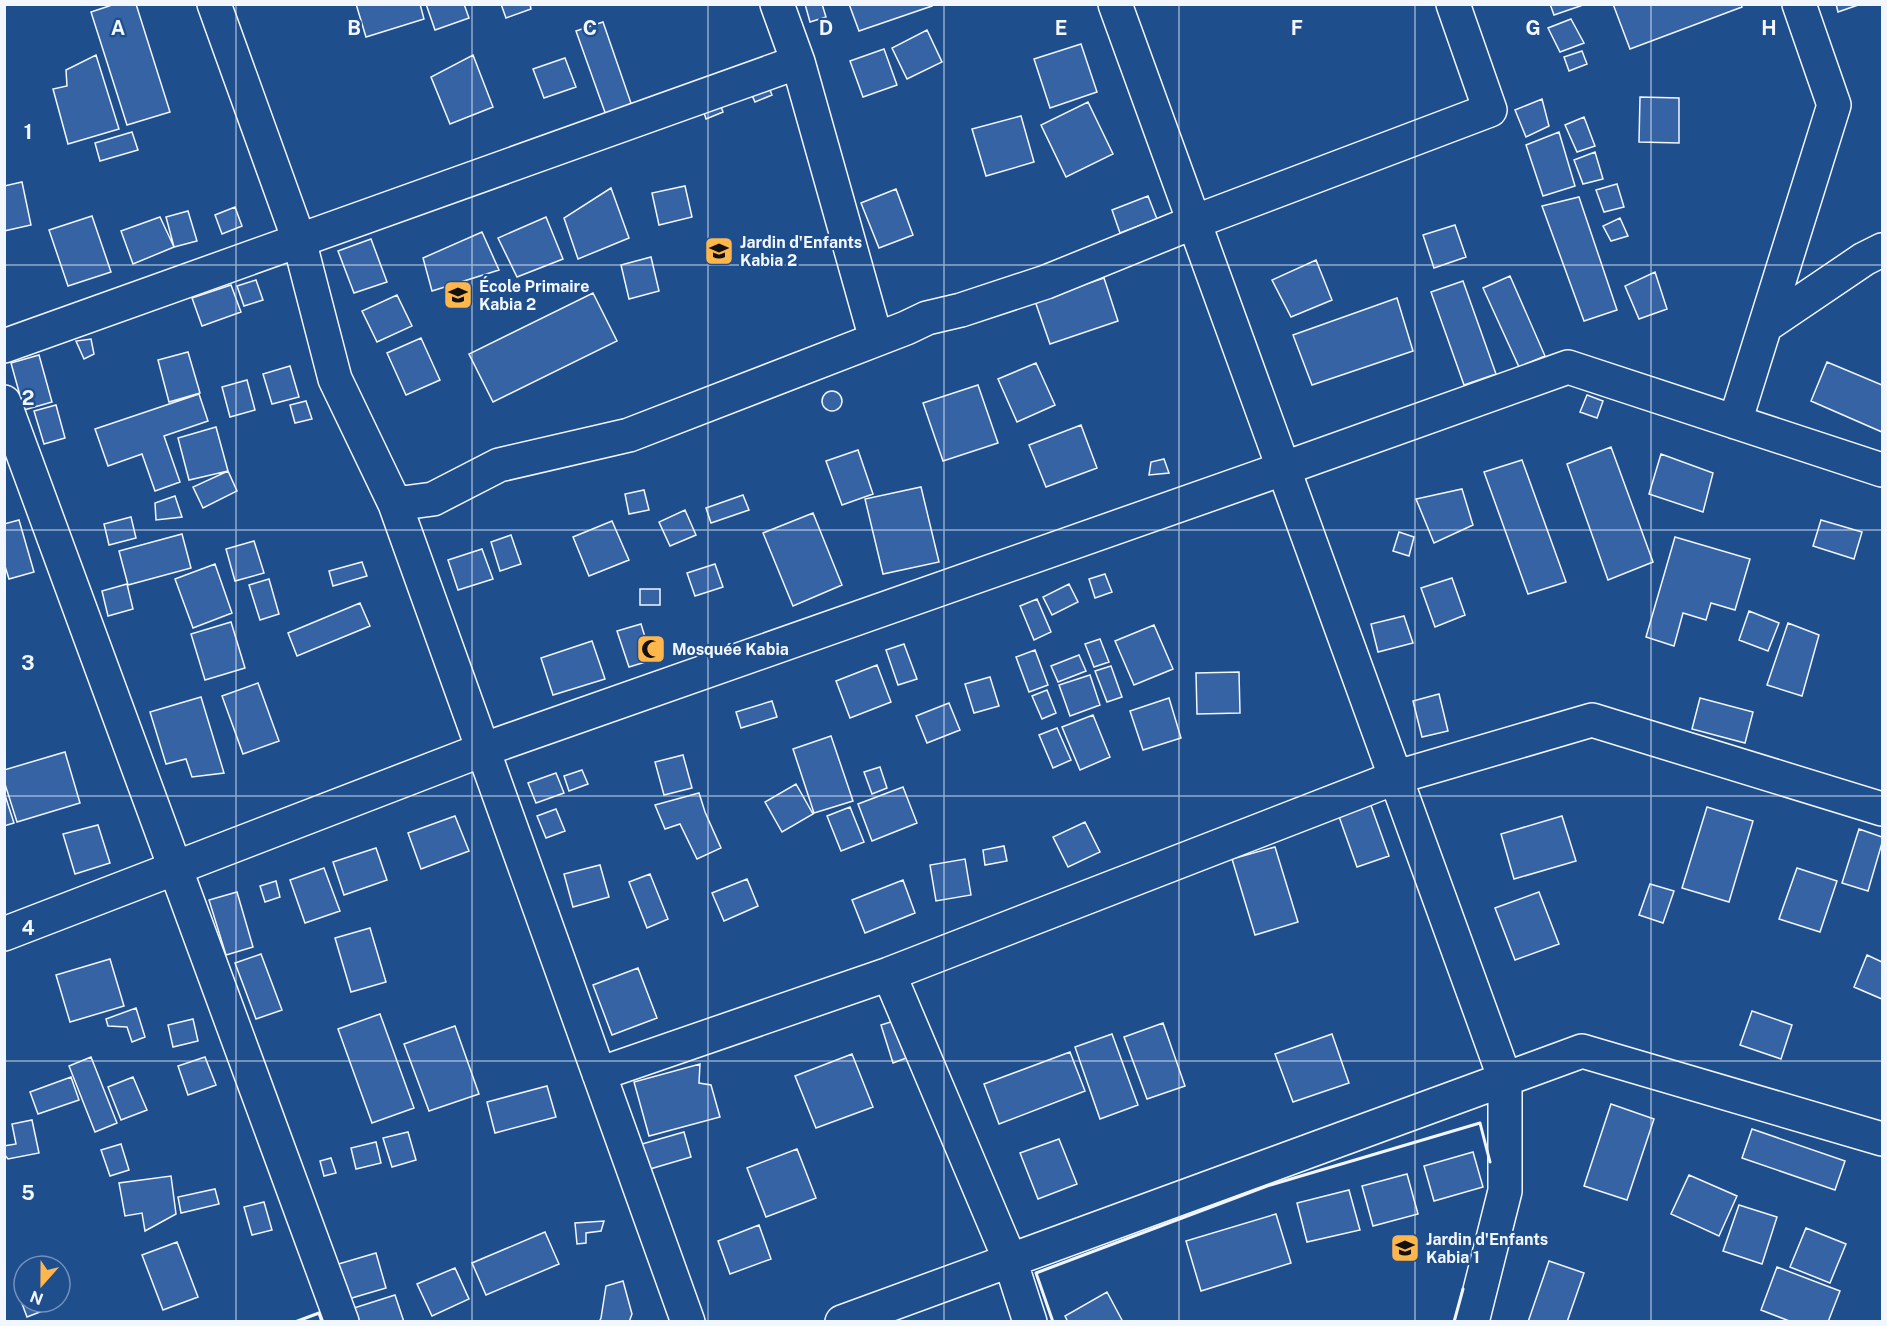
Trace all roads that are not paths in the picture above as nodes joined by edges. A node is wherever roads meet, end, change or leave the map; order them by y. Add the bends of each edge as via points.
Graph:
1 (214, 4) edge
2 (777, 4) edge
3 (1115, 4) edge
4 (1453, 4) edge
5 (1799, 4) edge
6 (798, 62) junction
7 (1194, 222) junction
8 (299, 240) junction
9 (1882, 250) edge
10 (1765, 326) junction
11 (876, 339) junction
12 (4, 346) edge
13 (4, 402) edge
14 (1735, 422) junction
15 (1285, 468) junction
16 (1882, 470) edge
17 (395, 504) junction
18 (482, 750) junction
19 (1397, 777) junction
20 (1882, 810) edge
21 (176, 868) junction
22 (4, 934) edge
23 (889, 974) junction
24 (599, 1074) junction
25 (1505, 1079) junction
26 (1882, 1139) edge
27 (1010, 1260) junction
28 (342, 1322) edge
29 (688, 1322) edge
30 (842, 1322) edge
31 (1030, 1322) edge
32 (1472, 1322) edge

1 - 8 street
2 - 6 street
3 - 7 street
4 - 7 street via 1490,110
5 - 10 street via 1834,105
6 - 8 street
6 - 11 street
7 - 11 street via 1046,282 927,318
7 - 15 street
8 - 12 street
8 - 17 street via 335,379
9 - 10 street
10 - 14 street
11 - 17 street via 629,435 499,465 433,499
13 - 21 street
14 - 15 street via 1568,367
14 - 16 street
15 - 18 street
15 - 19 street
17 - 18 street
18 - 21 street
18 - 24 street
19 - 20 street via 1592,720
19 - 23 street
19 - 25 street
21 - 22 street
21 - 28 street
23 - 24 street
23 - 27 street
24 - 29 street
25 - 26 street via 1582,1051
25 - 27 street
25 - 32 street via 1505,1191
27 - 30 street
27 - 31 street

